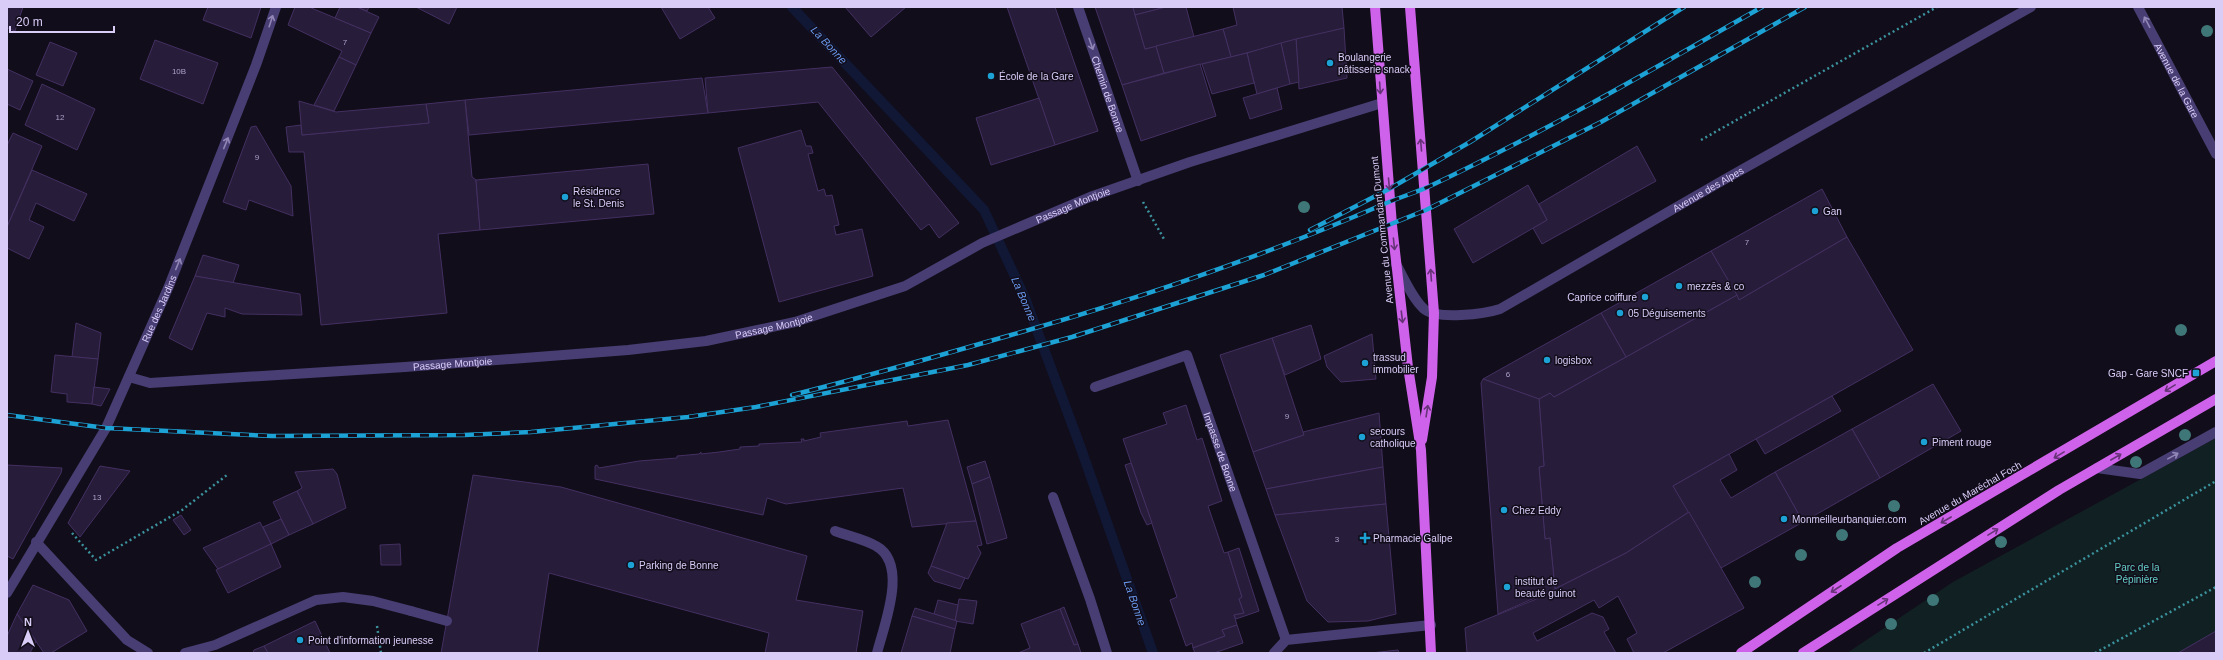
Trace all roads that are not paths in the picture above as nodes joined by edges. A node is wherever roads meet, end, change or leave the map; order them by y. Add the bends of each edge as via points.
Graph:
1 (276, 7) edge
2 (1078, 7) edge
3 (1375, 7) edge
4 (1410, 7) edge
5 (2031, 7) edge
6 (2138, 7) edge
7 (1382, 103) junction
8 (2216, 154) edge
9 (1138, 181) junction
10 (1396, 264) junction
11 (1434, 313) junction
12 (2216, 361) edge
13 (129, 377) junction
14 (1095, 387) dead end
15 (2216, 399) edge
16 (2216, 432) edge
17 (1421, 450) junction
18 (2097, 468) junction
19 (1053, 497) dead end
20 (835, 531) dead end
21 (36, 542) junction
22 (7, 593) edge
23 (448, 621) dead end
24 (1431, 625) junction
25 (1286, 640) junction
26 (148, 653) edge
27 (185, 653) edge
28 (877, 653) edge
29 (1106, 653) edge
30 (1274, 653) edge
31 (1432, 653) edge
32 (1438, 653) edge
33 (1741, 653) edge
34 (1803, 653) edge

13 -> 1 street, Rue des Jardins via 169,286 245,95
2 -> 9 street, Chemin de Bonne
3 -> 7 main road, Avenue du Commandant Dumont
11 -> 4 main road, Avenue du Commandant Dumont
5 - 11 street, Avenue des Alpes via 1500,309 1484,315
8 -> 6 street, Avenue de la Gare
7 - 9 street, Passage Montjoie via 1190,162
7 -> 10 main road, Avenue du Commandant Dumont
9 - 13 street, Passage Montjoie via 1090,197 1010,230 905,286 795,322 706,341 628,350 349,371 150,383
10 - 11 street via 1420,305
10 -> 17 main road, Avenue du Commandant Dumont
17 -> 11 main road, Avenue du Commandant Dumont via 1432,377
12 -> 33 main road, Avenue du Maréchal Foch via 1897,548
13 - 21 street, Rue des Jardins via 106,428 55,515
14 - 25 street, Impasse de Bonne via 1187,355
18 -> 15 main road
18 -> 16 street via 2140,474
17 - 24 main road, Avenue du Commandant Dumont
34 -> 18 main road
19 - 29 street via 1090,599
20 - 28 street via 877,546 888,557 893,570 893,585
21 - 22 street, Rue des Jardins
21 - 26 street via 127,640
23 - 27 street via 343,597 316,600 215,645
24 - 25 street
24 - 31 main road, Avenue du Commandant Dumont
24 - 32 main road, Avenue du Commandant Dumont
25 - 30 street

